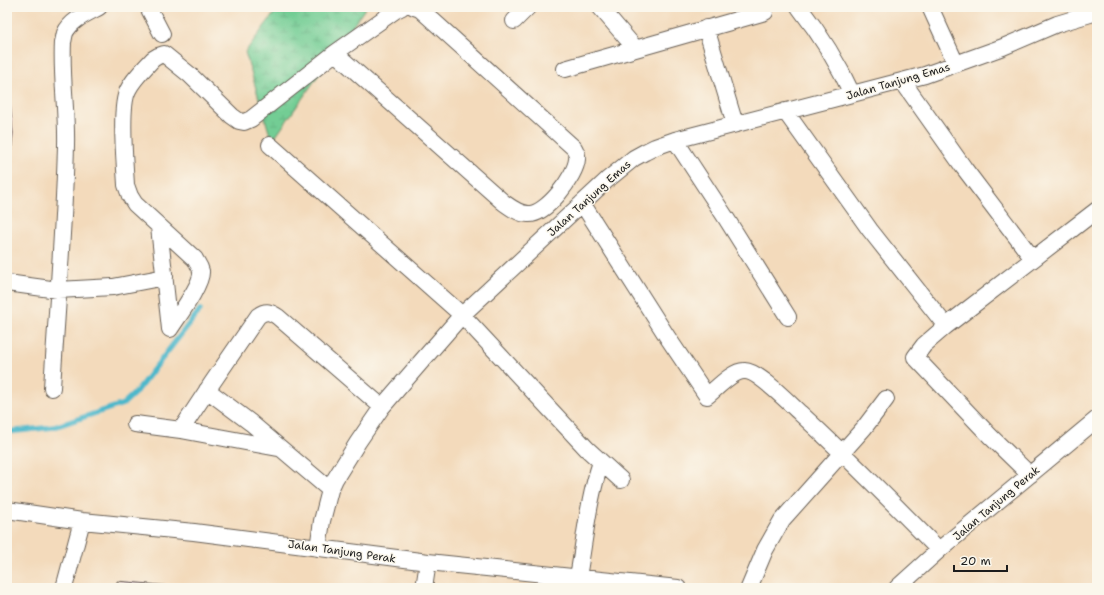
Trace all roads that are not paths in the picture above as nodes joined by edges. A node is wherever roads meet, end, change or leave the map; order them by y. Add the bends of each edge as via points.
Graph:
1 (99, 7) edge
2 (148, 7) edge
3 (402, 7) edge
4 (414, 7) edge
5 (528, 7) edge
6 (600, 7) edge
7 (799, 7) edge
8 (930, 7) edge
9 (765, 12) dead end
10 (1076, 12) edge
11 (1097, 12) edge
12 (735, 13) edge
13 (514, 21) dead end
14 (706, 28) junction
15 (162, 34) dead end
16 (635, 48) junction
17 (335, 53) junction
18 (956, 64) junction
19 (565, 69) dead end
20 (903, 82) junction
21 (852, 94) junction
22 (786, 111) junction
23 (735, 124) junction
24 (675, 140) junction
25 (270, 145) dead end
26 (582, 203) junction
27 (1097, 210) edge
28 (159, 227) junction
29 (1033, 259) junction
30 (165, 277) junction
31 (7, 283) edge
32 (58, 290) junction
33 (462, 315) junction
34 (788, 317) dead end
35 (946, 326) junction
36 (52, 388) dead end
37 (207, 390) junction
38 (886, 399) dead end
39 (382, 407) junction
40 (1097, 419) edge
41 (135, 424) dead end
42 (181, 430) junction
43 (282, 449) junction
44 (842, 452) junction
45 (601, 462) junction
46 (1030, 475) junction
47 (621, 480) dead end
48 (330, 490) junction
49 (7, 510) edge
50 (82, 521) junction
51 (318, 548) junction
52 (939, 550) junction
53 (428, 562) junction
54 (578, 577) junction
55 (64, 588) edge
56 (424, 588) edge
57 (678, 588) edge
58 (749, 588) edge
59 (897, 588) edge

1 - 32 street via 70,27 65,32 63,42 66,143 63,240
2 - 15 street
3 - 17 street
4 - 17 street via 420,9 577,153 571,177 561,191 534,214 512,209 503,202
5 - 13 street
6 - 16 street
7 - 21 street via 824,40
8 - 18 street
9 - 12 street
10 - 11 street, Jalan Tanjung Emas
10 - 18 street, Jalan Tanjung Emas via 1057,24
12 - 14 street
14 - 16 street
14 - 23 street
16 - 19 street
17 - 28 street via 244,122 232,116 167,56 162,54 153,59 128,90 123,114 126,185 135,204
18 - 20 street, Jalan Tanjung Emas
20 - 21 street, Jalan Tanjung Emas
20 - 29 street
21 - 22 street, Jalan Tanjung Emas
22 - 23 street, Jalan Tanjung Emas
22 - 35 street via 870,230
23 - 24 street, Jalan Tanjung Emas
24 - 26 street, Jalan Tanjung Emas via 634,158
24 - 34 street
25 - 33 street
26 - 33 street, Jalan Tanjung Emas
26 - 44 street via 708,396 739,372 750,372 774,389
27 - 29 street
28 - 30 street
28 - 30 street via 195,259 201,272 197,286 170,329
29 - 35 street
30 - 32 street via 113,287
31 - 32 street
32 - 36 street
33 - 39 street, Jalan Tanjung Emas
33 - 45 street
35 - 46 street via 915,356
37 - 39 street via 258,316 269,312
37 - 42 street
37 - 43 street
38 - 44 street
39 - 48 street, Jalan Tanjung Emas via 334,479
40 - 46 street, Jalan Tanjung Perak
41 - 42 street
42 - 43 street
43 - 48 street
44 - 52 street
44 - 58 street via 782,520 765,550
45 - 47 street
45 - 54 street via 589,505
46 - 52 street, Jalan Tanjung Perak
48 - 51 street, Jalan Tanjung Emas
49 - 50 street, Jalan Tanjung Perak
50 - 51 street, Jalan Tanjung Perak
50 - 55 street
51 - 53 street, Jalan Tanjung Perak
52 - 59 street, Jalan Tanjung Perak
53 - 54 street, Jalan Tanjung Perak
53 - 56 street
54 - 57 street, Jalan Tanjung Perak

